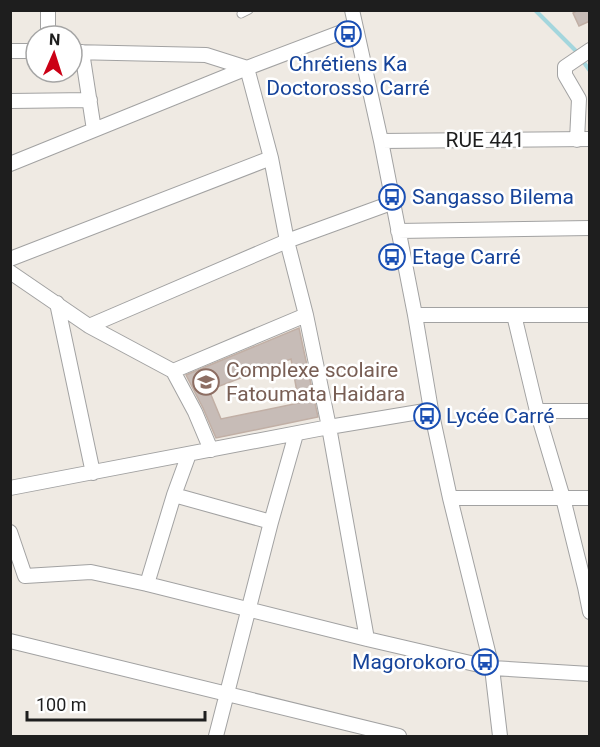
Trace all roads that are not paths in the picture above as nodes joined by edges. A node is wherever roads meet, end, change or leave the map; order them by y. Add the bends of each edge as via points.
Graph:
1 (249, 10) edge
2 (352, 10) edge
3 (241, 14) dead end
4 (355, 27) junction
5 (590, 50) edge
6 (84, 52) edge
7 (247, 68) junction
8 (84, 77) edge
9 (90, 99) junction
10 (10, 101) edge
11 (94, 130) junction
12 (583, 140) edge
13 (381, 141) junction
14 (271, 158) junction
15 (10, 164) edge
16 (394, 202) junction
17 (590, 228) edge
18 (398, 231) junction
19 (287, 241) junction
20 (10, 259) edge
21 (10, 272) edge
22 (57, 303) junction
23 (306, 315) junction
24 (415, 315) junction
25 (514, 315) junction
26 (590, 315) edge
27 (89, 326) junction
28 (173, 371) junction
29 (431, 410) junction
30 (537, 411) junction
31 (590, 411) edge
32 (329, 427) junction
33 (296, 434) junction
34 (211, 450) junction
35 (189, 454) junction
36 (93, 473) junction
37 (10, 488) edge
38 (174, 495) junction
39 (450, 498) junction
40 (563, 498) junction
41 (590, 498) edge
42 (271, 522) junction
43 (10, 532) edge
44 (147, 584) junction
45 (587, 587) edge
46 (249, 609) junction
47 (590, 612) edge
48 (367, 639) junction
49 (10, 641) edge
50 (492, 668) junction
51 (590, 674) edge
52 (227, 694) junction
53 (216, 736) edge
54 (399, 736) edge
55 (500, 736) edge

1 - 3 lane
2 - 4 street
4 - 7 street
4 - 13 street
5 - 12 street via 565,67 565,75 579,99
6 - 7 street via 206,55
7 - 11 street
7 - 14 street
8 - 9 street
9 - 10 street
9 - 11 street
11 - 15 street
12 - 13 street, RUE 441
13 - 16 street
14 - 19 street
14 - 20 street
16 - 18 street
16 - 19 street
17 - 18 street
18 - 24 street
19 - 23 street
19 - 27 street
21 - 22 street
22 - 27 street
22 - 36 street
23 - 28 street
23 - 32 street
24 - 25 street
24 - 29 street
25 - 26 street
25 - 30 street
27 - 28 street
28 - 34 street
29 - 32 street
29 - 39 street
30 - 31 street
30 - 40 street
32 - 33 street
32 - 48 street
33 - 34 street
33 - 42 street
34 - 35 street
35 - 36 street
35 - 38 street
36 - 37 street
38 - 42 street
38 - 44 street
39 - 40 street
39 - 50 street
40 - 41 street
40 - 45 street
42 - 46 street
43 - 44 street via 25,576 91,572
44 - 46 street
45 - 47 street
46 - 48 street
46 - 52 street
48 - 50 street
49 - 52 street
50 - 51 street
50 - 55 street
52 - 53 street
52 - 54 street

